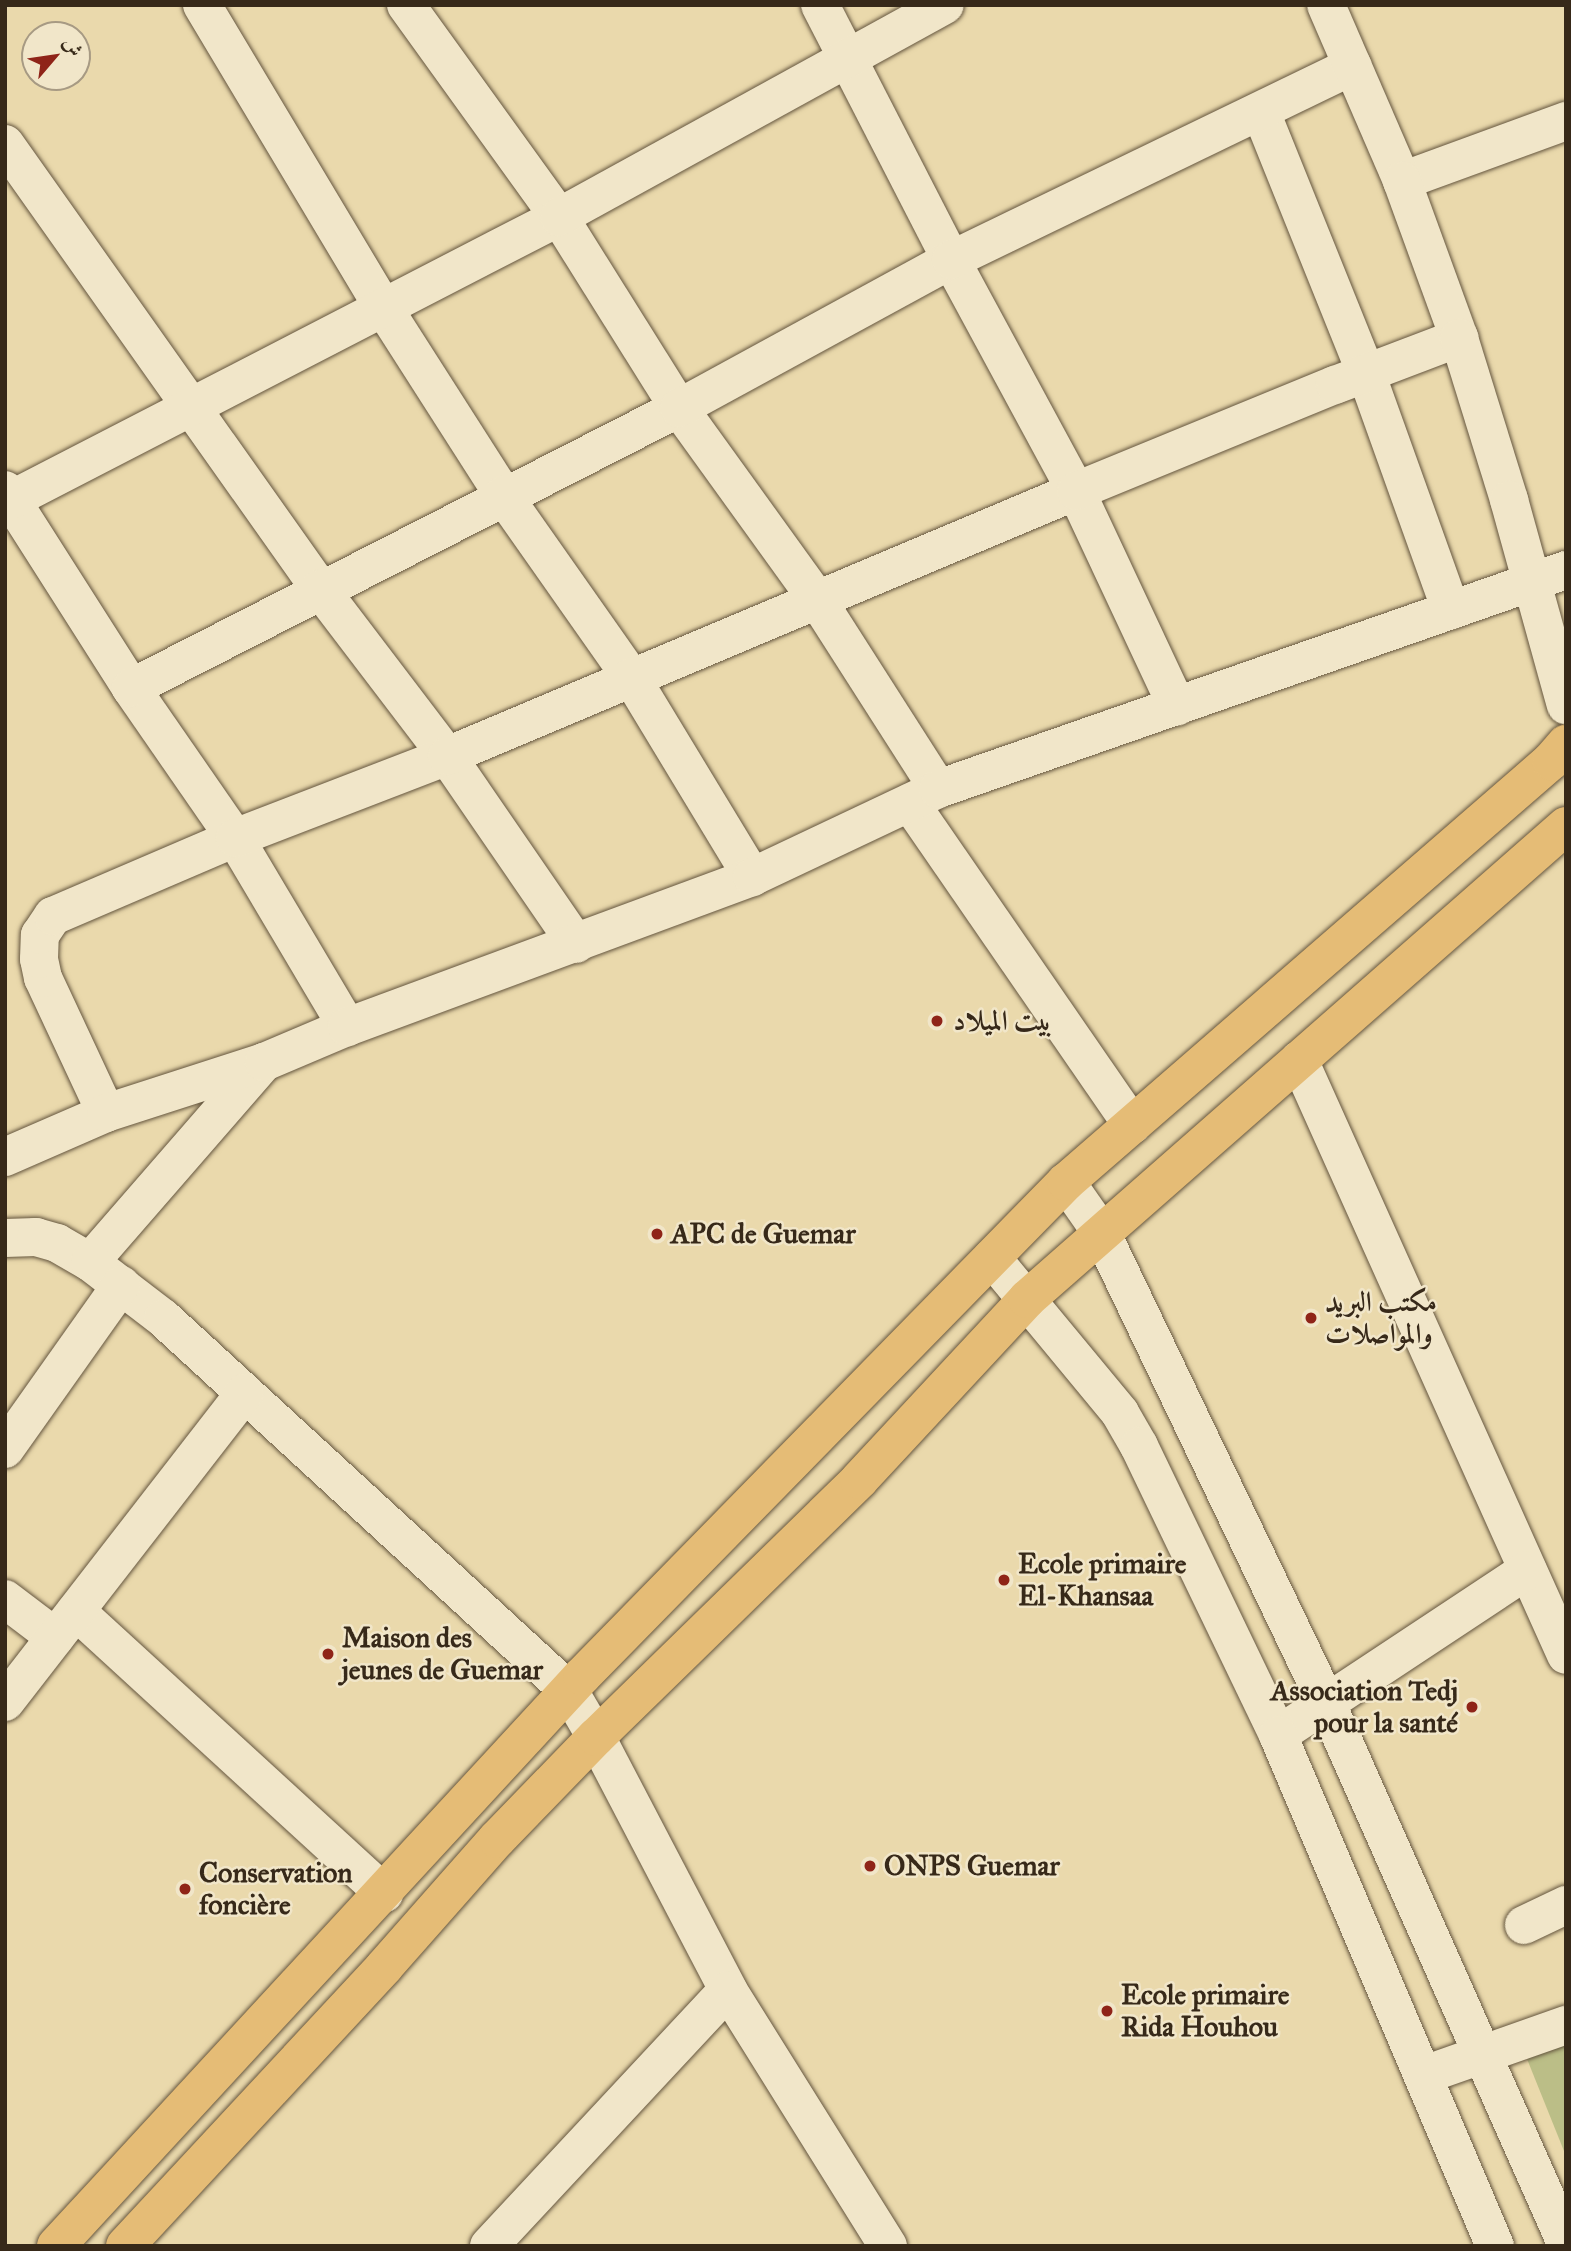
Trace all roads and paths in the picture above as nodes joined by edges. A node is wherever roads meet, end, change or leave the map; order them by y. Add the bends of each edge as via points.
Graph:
1 (202, 5) edge
2 (406, 5) edge
3 (820, 5) edge
4 (944, 5) edge
5 (1326, 5) edge
6 (848, 60) junction
7 (1353, 66) junction
8 (1261, 112) junction
9 (1566, 121) edge
10 (5, 144) edge
11 (1402, 181) junction
12 (559, 217) junction
13 (951, 260) junction
14 (383, 307) junction
15 (1459, 338) junction
16 (1366, 373) junction
17 (190, 407) junction
18 (679, 408) junction
19 (1076, 491) junction
20 (503, 495) junction
21 (8, 497) edge
22 (1566, 570) edge
23 (1529, 581) junction
24 (320, 589) junction
25 (818, 601) junction
26 (1451, 610) junction
27 (631, 677) junction
28 (131, 688) junction
29 (1566, 705) edge
30 (1177, 707) junction
31 (1566, 744) edge
32 (447, 756) junction
33 (924, 796) junction
34 (1566, 826) edge
35 (235, 838) junction
36 (752, 877) junction
37 (576, 944) junction
38 (347, 1027) junction
39 (1299, 1060) junction
40 (264, 1062) junction
41 (106, 1113) junction
42 (1132, 1125) junction
43 (5, 1157) edge
44 (1066, 1182) junction
45 (1101, 1232) junction
46 (5, 1238) edge
47 (992, 1258) junction
48 (90, 1262) junction
49 (121, 1285) junction
50 (1027, 1298) junction
51 (245, 1393) junction
52 (1192, 1418) junction
53 (1139, 1446) junction
54 (5, 1449) edge
55 (1527, 1570) junction
56 (5, 1599) edge
57 (65, 1624) junction
58 (1566, 1655) edge
59 (569, 1691) junction
60 (5, 1702) edge
61 (1326, 1702) junction
62 (1278, 1735) junction
63 (596, 1737) junction
64 (384, 1893) junction
65 (1566, 1905) edge
66 (1524, 1925) dead end
67 (727, 1990) junction
68 (1566, 2025) edge
69 (1482, 2053) junction
70 (1424, 2075) junction
71 (1566, 2243) edge
72 (56, 2246) edge
73 (125, 2246) edge
74 (489, 2246) edge
75 (888, 2246) edge
76 (1495, 2246) edge

1 - 14 street
2 - 12 street
3 - 6 street
4 - 6 street
5 - 7 street
6 - 12 street
6 - 13 street
7 - 8 street
7 - 11 street
8 - 13 street
8 - 16 street
9 - 11 street
10 - 17 street
11 - 15 street
12 - 14 street
12 - 18 street
13 - 18 street
13 - 19 street
14 - 17 street
14 - 20 street
15 - 16 street
15 - 23 street
16 - 19 street
16 - 26 street
17 - 21 street
17 - 24 street
18 - 20 street
18 - 25 street
19 - 25 street
19 - 30 street
20 - 24 street
20 - 27 street
21 - 28 street
22 - 23 street
23 - 26 street
23 - 29 street
24 - 28 street
24 - 32 street
25 - 27 street
25 - 33 street
26 - 30 street
27 - 32 street
27 - 36 street
28 - 35 street
30 - 33 street
31 - 42 highway
32 - 35 street
32 - 37 street
33 - 36 street
33 - 42 street
34 - 39 highway
35 - 38 street
35 - 41 street via 53,916 40,934 43,978
36 - 37 street
37 - 38 street
38 - 40 street
39 - 45 highway
39 - 55 street
40 - 41 street
40 - 48 street
41 - 43 street
42 - 44 highway
44 - 45 street
44 - 47 highway
45 - 50 highway
45 - 52 street
46 - 48 street via 36,1237
47 - 50 street
47 - 59 highway
48 - 49 street
49 - 51 street
49 - 54 street
50 - 53 street via 1120,1413
50 - 63 highway via 859,1480
51 - 57 street
51 - 59 street
52 - 53 street
52 - 61 street
53 - 62 street
55 - 58 street
55 - 61 street
56 - 57 street
57 - 60 street
57 - 64 street
59 - 63 street
59 - 64 highway
61 - 62 street
61 - 69 street
62 - 70 street
63 - 67 street
63 - 73 highway
64 - 72 highway
65 - 66 street
67 - 74 street
67 - 75 street
68 - 69 street
69 - 70 street
69 - 71 street
70 - 76 street

